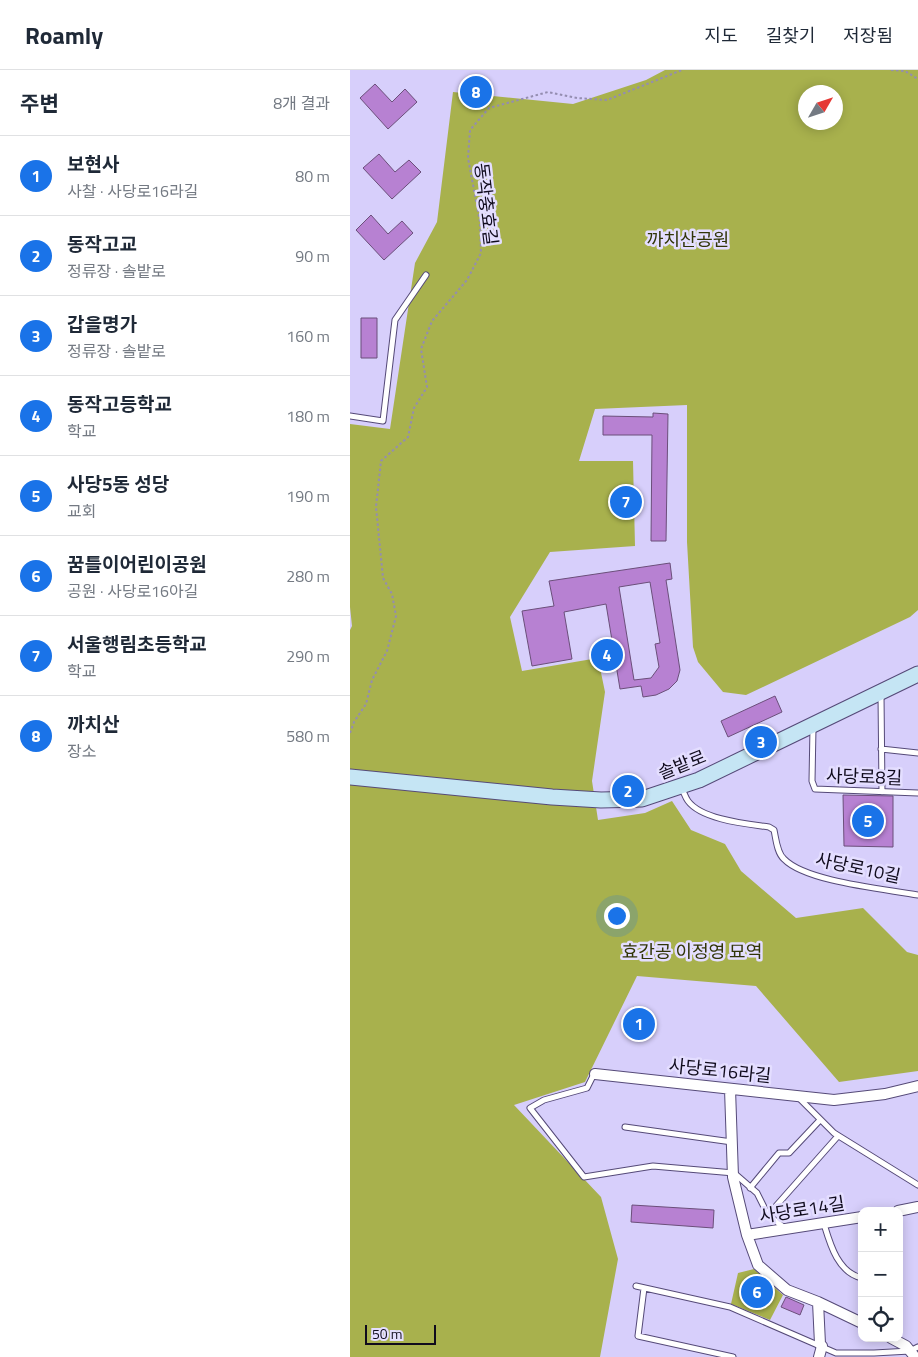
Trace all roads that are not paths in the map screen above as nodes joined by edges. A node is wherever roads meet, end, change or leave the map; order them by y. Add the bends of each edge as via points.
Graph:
1 (426, 275) dead end
2 (350, 416) edge
3 (918, 674) edge
4 (880, 692) junction
5 (813, 725) junction
6 (881, 749) junction
7 (918, 753) edge
8 (350, 776) edge
9 (681, 787) junction
10 (882, 792) junction
11 (918, 793) edge
12 (918, 894) edge
13 (595, 1074) joint
14 (918, 1086) edge
15 (730, 1089) junction
16 (797, 1096) junction
17 (820, 1120) junction
18 (625, 1127) dead end
19 (838, 1136) junction
20 (733, 1142) junction
21 (734, 1173) junction
22 (918, 1184) edge
23 (750, 1188) junction
24 (918, 1207) edge
25 (903, 1210) edge
26 (768, 1214) junction
27 (858, 1218) edge
28 (824, 1224) junction
29 (789, 1230) junction
30 (747, 1235) junction
31 (858, 1276) edge
32 (636, 1286) dead end
33 (644, 1288) junction
34 (818, 1302) junction
35 (858, 1321) edge
36 (898, 1342) edge
37 (821, 1345) junction
38 (914, 1352) edge
39 (733, 1357) edge
40 (819, 1357) edge

1 - 2 lane via 395,320 383,421
3 - 4 street, 솔밭로
4 - 5 street, 솔밭로
4 - 6 lane
5 - 9 street, 솔밭로
5 - 10 lane, 사당로8길 via 812,780 815,789
6 - 7 lane
6 - 10 lane
8 - 9 street, 솔밭로 via 601,800 642,799
9 - 12 lane, 사당로10길 via 689,802 700,810 733,822 774,830 784,860 802,870 821,877
10 - 11 lane, 사당로8길
13 - 15 street, 사당로16라길
13 - 21 lane, 사당로16라길 via 587,1088 544,1100 530,1108 584,1177 653,1166
14 - 16 street, 사당로16라길 via 834,1100
15 - 16 street, 사당로16라길
15 - 20 street
16 - 17 lane
17 - 19 lane
17 - 23 lane via 788,1153 779,1153
18 - 20 lane
19 - 22 lane
19 - 26 lane
20 - 21 street
21 - 23 lane
21 - 30 street
23 - 26 lane via 757,1193
24 - 25 street
26 - 29 lane
27 - 28 street, 사당로14길
28 - 29 street, 사당로14길
28 - 31 lane via 843,1267
29 - 30 street, 사당로14길
30 - 34 street via 758,1265 780,1286
32 - 33 lane
33 - 37 lane via 730,1307
33 - 39 lane via 638,1336
34 - 35 street
34 - 37 street
36 - 38 street
37 - 38 lane via 836,1352
37 - 40 street

